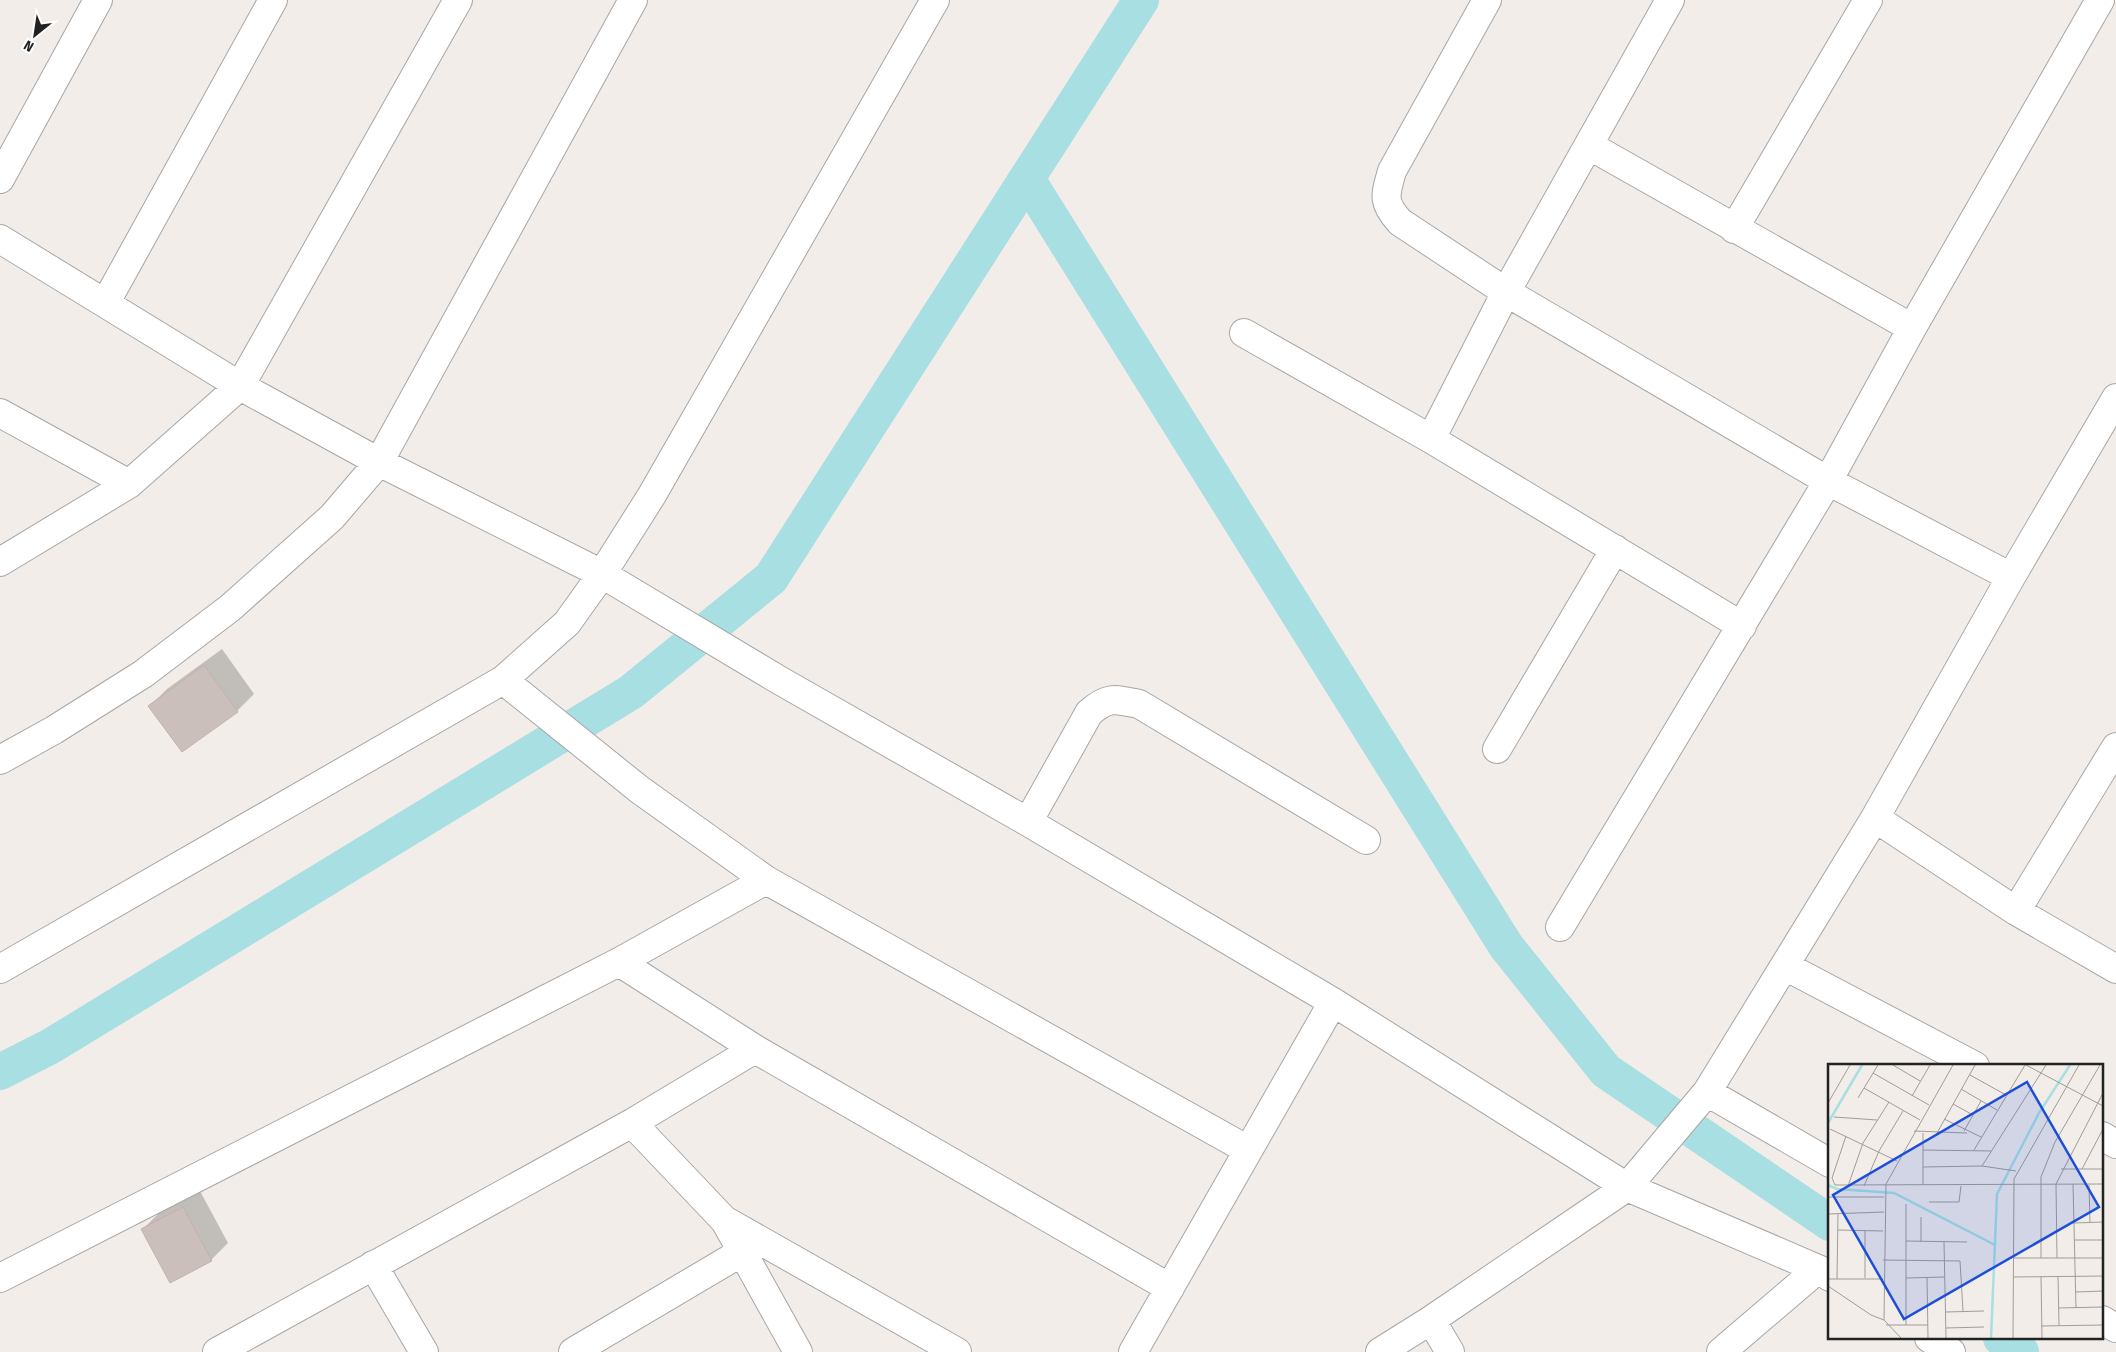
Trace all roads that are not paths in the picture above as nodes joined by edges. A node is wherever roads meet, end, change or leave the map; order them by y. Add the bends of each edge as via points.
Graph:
1 (98, 0) edge
2 (273, 0) edge
3 (458, 0) edge
4 (633, 0) edge
5 (935, 0) edge
6 (1487, 0) edge
7 (1670, 0) edge
8 (1868, 0) edge
9 (2100, 0) edge
10 (1590, 146) junction
11 (0, 178) edge
12 (1734, 228) junction
13 (0, 239) edge
14 (1506, 292) junction
15 (106, 302) junction
16 (1912, 328) junction
17 (1244, 333) dead end
18 (240, 386) junction
19 (2116, 398) edge
20 (0, 413) edge
21 (2108, 433) edge
22 (1431, 439) junction
23 (379, 462) junction
24 (1828, 481) junction
25 (130, 484) junction
26 (1615, 549) junction
27 (0, 562) edge
28 (602, 574) junction
29 (2011, 577) junction
30 (1742, 626) junction
31 (503, 680) junction
32 (2116, 747) edge
33 (1498, 749) dead end
34 (0, 760) edge
35 (1875, 818) junction
36 (1028, 822) junction
37 (1366, 840) dead end
38 (766, 880) junction
39 (2016, 911) junction
40 (1560, 927) dead end
41 (620, 962) junction
42 (1785, 966) junction
43 (2116, 969) edge
44 (0, 970) edge
45 (1333, 1002) junction
46 (755, 1049) junction
47 (1971, 1064) edge
48 (1707, 1092) junction
49 (632, 1123) junction
50 (2104, 1137) edge
51 (2116, 1144) edge
52 (1248, 1150) junction
53 (1828, 1162) edge
54 (1627, 1187) junction
55 (725, 1221) junction
56 (742, 1252) junction
57 (373, 1265) junction
58 (1824, 1273) edge
59 (0, 1278) edge
60 (1170, 1288) junction
61 (1431, 1320) junction
62 (2104, 1321) edge
63 (2116, 1328) edge
64 (590, 1348) edge
65 (229, 1349) edge
66 (424, 1352) edge
67 (798, 1352) edge
68 (957, 1352) edge
69 (1133, 1352) edge
70 (1380, 1352) edge
71 (1450, 1352) edge
72 (1721, 1352) edge

1 - 11 street
2 - 15 street
3 - 18 street
4 - 23 street
5 - 28 street via 652,495
6 - 14 street via 1392,171 1385,195 1388,209 1400,222
7 - 10 street
8 - 12 street
9 - 16 street
10 - 12 street
10 - 14 street
12 - 16 street
13 - 15 street
14 - 22 street
14 - 24 street
15 - 18 street
16 - 24 street
17 - 22 street
18 - 23 street
18 - 25 street
19 - 21 street
20 - 25 street
21 - 29 street
22 - 26 street
23 - 28 street
23 - 34 street via 332,517 230,608 143,674
24 - 29 street
24 - 30 street
25 - 27 street
26 - 30 street
26 - 33 street
28 - 31 street via 567,623
28 - 36 street
29 - 35 street
30 - 40 street
31 - 38 street via 640,790
31 - 44 street
32 - 39 street
35 - 39 street
35 - 42 street
36 - 37 street via 1089,713 1103,701 1118,699 1139,704
36 - 45 street
38 - 41 street
38 - 52 street
39 - 43 street
41 - 46 street
41 - 59 street
42 - 47 street
42 - 48 street
45 - 52 street
45 - 54 street
46 - 49 street
46 - 60 street
48 - 53 street
48 - 54 street
49 - 55 street
49 - 57 street
50 - 51 street
52 - 60 street
54 - 58 street
54 - 61 street
55 - 56 street
55 - 68 street
56 - 64 street
56 - 67 street
57 - 65 street
57 - 66 street
58 - 72 street
60 - 69 street
61 - 70 street
61 - 71 street
62 - 63 street

